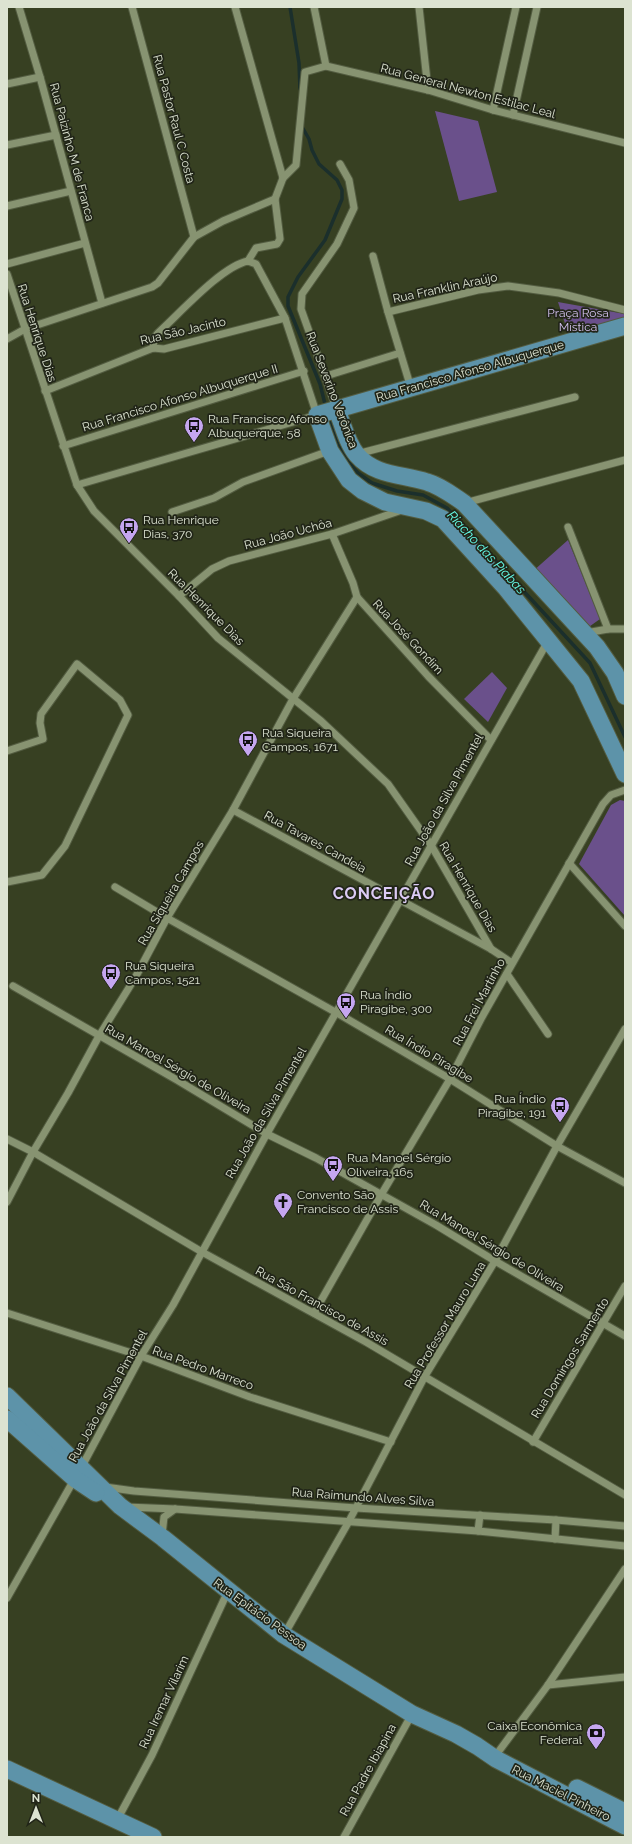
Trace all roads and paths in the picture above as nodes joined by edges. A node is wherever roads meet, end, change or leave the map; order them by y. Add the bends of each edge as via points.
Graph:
1 (18, 7) edge
2 (132, 7) edge
3 (235, 7) edge
4 (314, 7) edge
5 (419, 7) edge
6 (516, 7) edge
7 (537, 7) edge
8 (326, 66) junction
9 (40, 77) junction
10 (7, 84) edge
11 (428, 90) junction
12 (493, 110) junction
13 (513, 114) junction
14 (56, 135) junction
15 (625, 142) edge
16 (7, 145) edge
17 (340, 164) dead end
18 (283, 178) junction
19 (71, 191) junction
20 (275, 199) junction
21 (7, 206) edge
22 (194, 237) junction
23 (85, 243) junction
24 (373, 256) dead end
25 (248, 261) junction
26 (7, 264) edge
27 (7, 274) edge
28 (102, 304) junction
29 (625, 310) edge
30 (388, 312) junction
31 (285, 318) junction
32 (25, 329) junction
33 (624, 329) edge
34 (7, 339) edge
35 (153, 348) junction
36 (400, 353) junction
37 (304, 371) junction
38 (326, 376) junction
39 (411, 388) junction
40 (44, 391) junction
41 (575, 397) dead end
42 (337, 410) junction
43 (317, 415) junction
44 (63, 446) junction
45 (330, 451) junction
46 (356, 454) junction
47 (625, 460) edge
48 (77, 485) junction
49 (464, 503) junction
50 (411, 507) junction
51 (172, 512) dead end
52 (568, 527) dead end
53 (332, 534) junction
54 (179, 596) junction
55 (357, 597) junction
56 (625, 628) edge
57 (608, 629) junction
58 (585, 634) junction
59 (548, 640) junction
60 (625, 696) edge
61 (293, 700) junction
62 (491, 740) junction
63 (7, 751) edge
64 (625, 774) edge
65 (625, 790) edge
66 (233, 810) junction
67 (431, 845) junction
68 (569, 863) junction
69 (7, 882) edge
70 (115, 887) dead end
71 (400, 901) junction
72 (167, 918) junction
73 (625, 926) edge
74 (491, 949) junction
75 (512, 963) junction
76 (507, 974) junction
77 (13, 986) dead end
78 (337, 1013) junction
79 (625, 1030) edge
80 (548, 1034) dead end
81 (99, 1036) junction
82 (450, 1079) junction
83 (267, 1134) junction
84 (7, 1139) edge
85 (557, 1146) junction
86 (33, 1152) junction
87 (625, 1183) edge
88 (381, 1195) junction
89 (7, 1202) edge
90 (202, 1252) junction
91 (496, 1261) junction
92 (625, 1286) edge
93 (7, 1313) edge
94 (314, 1313) junction
95 (603, 1324) junction
96 (625, 1336) edge
97 (141, 1356) junction
98 (426, 1376) junction
99 (7, 1396) edge
100 (7, 1419) edge
101 (391, 1442) junction
102 (533, 1442) junction
103 (78, 1473) junction
104 (100, 1486) junction
105 (625, 1495) edge
106 (120, 1506) junction
107 (356, 1508) junction
108 (175, 1509) junction
109 (480, 1515) junction
110 (556, 1520) junction
111 (348, 1523) junction
112 (625, 1526) edge
113 (478, 1531) junction
114 (163, 1538) junction
115 (554, 1539) junction
116 (625, 1546) edge
117 (625, 1569) edge
118 (228, 1591) junction
119 (7, 1598) edge
120 (284, 1634) junction
121 (625, 1677) edge
122 (548, 1685) junction
123 (412, 1714) junction
124 (498, 1755) junction
125 (7, 1769) edge
126 (625, 1812) edge
127 (117, 1820) junction
128 (625, 1826) edge
129 (153, 1837) edge
130 (344, 1837) edge

1 - 9 street, Rua Paizinho M de Franca
2 - 22 street, Rua Pastor Raul C Costa
3 - 18 street
4 - 8 street
5 - 11 street
6 - 12 street
7 - 13 street
8 - 11 street, Rua General Newton Estilac Leal
8 - 18 street, Rua General Newton Estilac Leal via 305,72 296,165
9 - 10 street
9 - 14 street, Rua Paizinho M de Franca
11 - 12 street, Rua General Newton Estilac Leal
12 - 13 street, Rua General Newton Estilac Leal
13 - 15 street, Rua General Newton Estilac Leal
14 - 16 street
14 - 19 street, Rua Paizinho M de Franca
17 - 38 street, Rua Severino Verônica via 349,180 354,208 337,244 300,299 301,309
18 - 20 street
19 - 21 street
19 - 23 street, Rua Paizinho M de Franca
20 - 22 street via 223,221
20 - 25 street via 280,239 277,244 256,248
22 - 28 street via 158,283
23 - 26 street
23 - 28 street, Rua Paizinho M de Franca
24 - 30 street
25 - 31 street, Rua Severino Verônica via 256,264
25 - 35 street via 240,263 220,276 159,332 154,338
27 - 32 street, Rua Henrique Dias
28 - 32 street
29 - 30 street, Rua Franklin Araújo via 559,292 508,286 478,290
30 - 36 street
31 - 35 street, Rua São Jacinto via 164,349
31 - 37 street, Rua Severino Verônica
32 - 34 street
32 - 40 street, Rua Henrique Dias
33 - 39 main road, Rua Francisco Afonso Albuquerque
35 - 40 street, Rua São Jacinto
36 - 38 street
36 - 39 street
37 - 43 street, Rua Severino Verônica
37 - 44 street, Rua Francisco Afonso Albuquerque II
38 - 42 street, Rua Severino Verônica
39 - 42 main road, Rua Francisco Afonso Albuquerque
40 - 44 street, Rua Henrique Dias
41 - 46 street
42 - 43 main road, Rua Francisco Afonso Albuquerque
42 - 46 main road, Rua Severino Verônica
43 - 45 main road, Rua Severino Verônica
43 - 48 street
44 - 48 street, Rua Henrique Dias
45 - 50 main road, Rua Severino Verônica via 349,480 363,491 385,502
45 - 51 street via 243,482 214,498
46 - 49 main road, Rua Severino Verônica via 373,469 427,482 444,489
47 - 49 street
48 - 54 street, Rua Henrique Dias via 94,511
49 - 58 main road, Rua Severino Verônica
50 - 53 street, Rua João Uchôa
50 - 59 main road, Rua Severino Verônica via 443,519 497,578
52 - 57 street
53 - 54 street, Rua João Uchôa via 229,561 212,569
53 - 55 street, Rua José Gondim
54 - 61 street, Rua Henrique Dias via 218,638
55 - 61 street, Rua Siqueira Campos
55 - 62 street, Rua José Gondim via 428,676
56 - 57 street
57 - 58 street
58 - 60 main road, Rua Severino Verônica via 615,673
59 - 62 street, Rua João da Silva Pimentel
59 - 64 main road, Rua Severino Verônica via 581,681
61 - 66 street, Rua Siqueira Campos
61 - 67 street, Rua Henrique Dias via 321,721 388,784
62 - 67 street, Rua João da Silva Pimentel
63 - 69 street via 43,739 41,714 77,664 120,700 128,715 65,846 42,875
65 - 68 street, Rua Frei Martinho via 611,796 603,804
66 - 71 street, Rua Tavares Candeia
66 - 72 street, Rua Siqueira Campos
67 - 71 street, Rua João da Silva Pimentel
67 - 74 street, Rua Henrique Dias
68 - 73 street
68 - 75 street, Rua Frei Martinho
70 - 72 street, Rua Índio Piragibe
71 - 74 street, Rua Tavares Candeia
71 - 78 street, Rua João da Silva Pimentel
72 - 78 street, Rua Índio Piragibe
72 - 81 street, Rua Siqueira Campos via 135,978
74 - 75 street, Rua Tavares Candeia
75 - 76 street, Rua Frei Martinho
76 - 80 street
76 - 82 street, Rua Frei Martinho
77 - 81 street, Rua Manoel Sérgio de Oliveira
78 - 82 street, Rua Índio Piragibe
78 - 83 street, Rua João da Silva Pimentel
79 - 85 street, Rua Professor Mauro Luna
81 - 83 street, Rua Manoel Sérgio de Oliveira
81 - 86 street, Rua Siqueira Campos
82 - 85 street, Rua Índio Piragibe
82 - 88 street, Rua Frei Martinho
83 - 88 street, Rua Manoel Sérgio de Oliveira
83 - 90 street, Rua João da Silva Pimentel
84 - 86 street, Rua São Francisco de Assis
85 - 87 street, Rua Índio Piragibe
85 - 91 street, Rua Professor Mauro Luna
86 - 89 street, Rua Siqueira Campos
86 - 90 street, Rua São Francisco de Assis
88 - 91 street, Rua Manoel Sérgio de Oliveira via 436,1224
88 - 94 street, Rua Frei Martinho
90 - 94 street, Rua São Francisco de Assis
90 - 97 street, Rua João da Silva Pimentel
91 - 95 street, Rua Manoel Sérgio de Oliveira
91 - 98 street, Rua Professor Mauro Luna
92 - 95 street, Rua Domingos Sarmento
93 - 97 street, Rua Pedro Marreco
94 - 98 street, Rua São Francisco de Assis
95 - 96 street, Rua Manoel Sérgio de Oliveira
95 - 102 street, Rua Domingos Sarmento
97 - 101 street, Rua Pedro Marreco via 250,1397
97 - 103 street, Rua João da Silva Pimentel
98 - 101 street, Rua Professor Mauro Luna
98 - 102 street, Rua São Francisco de Assis
99 - 103 main road
100 - 103 main road
101 - 107 street, Rua Professor Mauro Luna
102 - 105 street, Rua São Francisco de Assis
103 - 104 main road, Rua Epitácio Pessoa
103 - 106 main road via 99,1496
103 - 119 street, Rua João da Silva Pimentel
104 - 106 main road, Rua Epitácio Pessoa
104 - 107 street, Rua Raimundo Alves Silva via 134,1491
106 - 108 street
106 - 114 main road, Rua Epitácio Pessoa
107 - 109 street, Rua Raimundo Alves Silva
107 - 111 street, Rua Professor Mauro Luna
108 - 111 street
108 - 114 street via 164,1517
109 - 110 street, Rua Raimundo Alves Silva
109 - 113 street
110 - 112 street, Rua Raimundo Alves Silva
110 - 115 street
111 - 113 street
111 - 120 street
113 - 115 street
114 - 118 main road, Rua Epitácio Pessoa
115 - 116 street
117 - 122 street
118 - 120 main road, Rua Epitácio Pessoa
118 - 127 street, Rua Iremar Vilarim via 152,1754
120 - 123 main road, Rua Epitácio Pessoa
121 - 122 street
122 - 124 street
123 - 124 main road, Rua Epitácio Pessoa
123 - 130 street, Rua Padre Ibiapina
124 - 126 main road
124 - 128 main road, Rua Maciel Pinheiro
125 - 127 main road
127 - 129 main road

